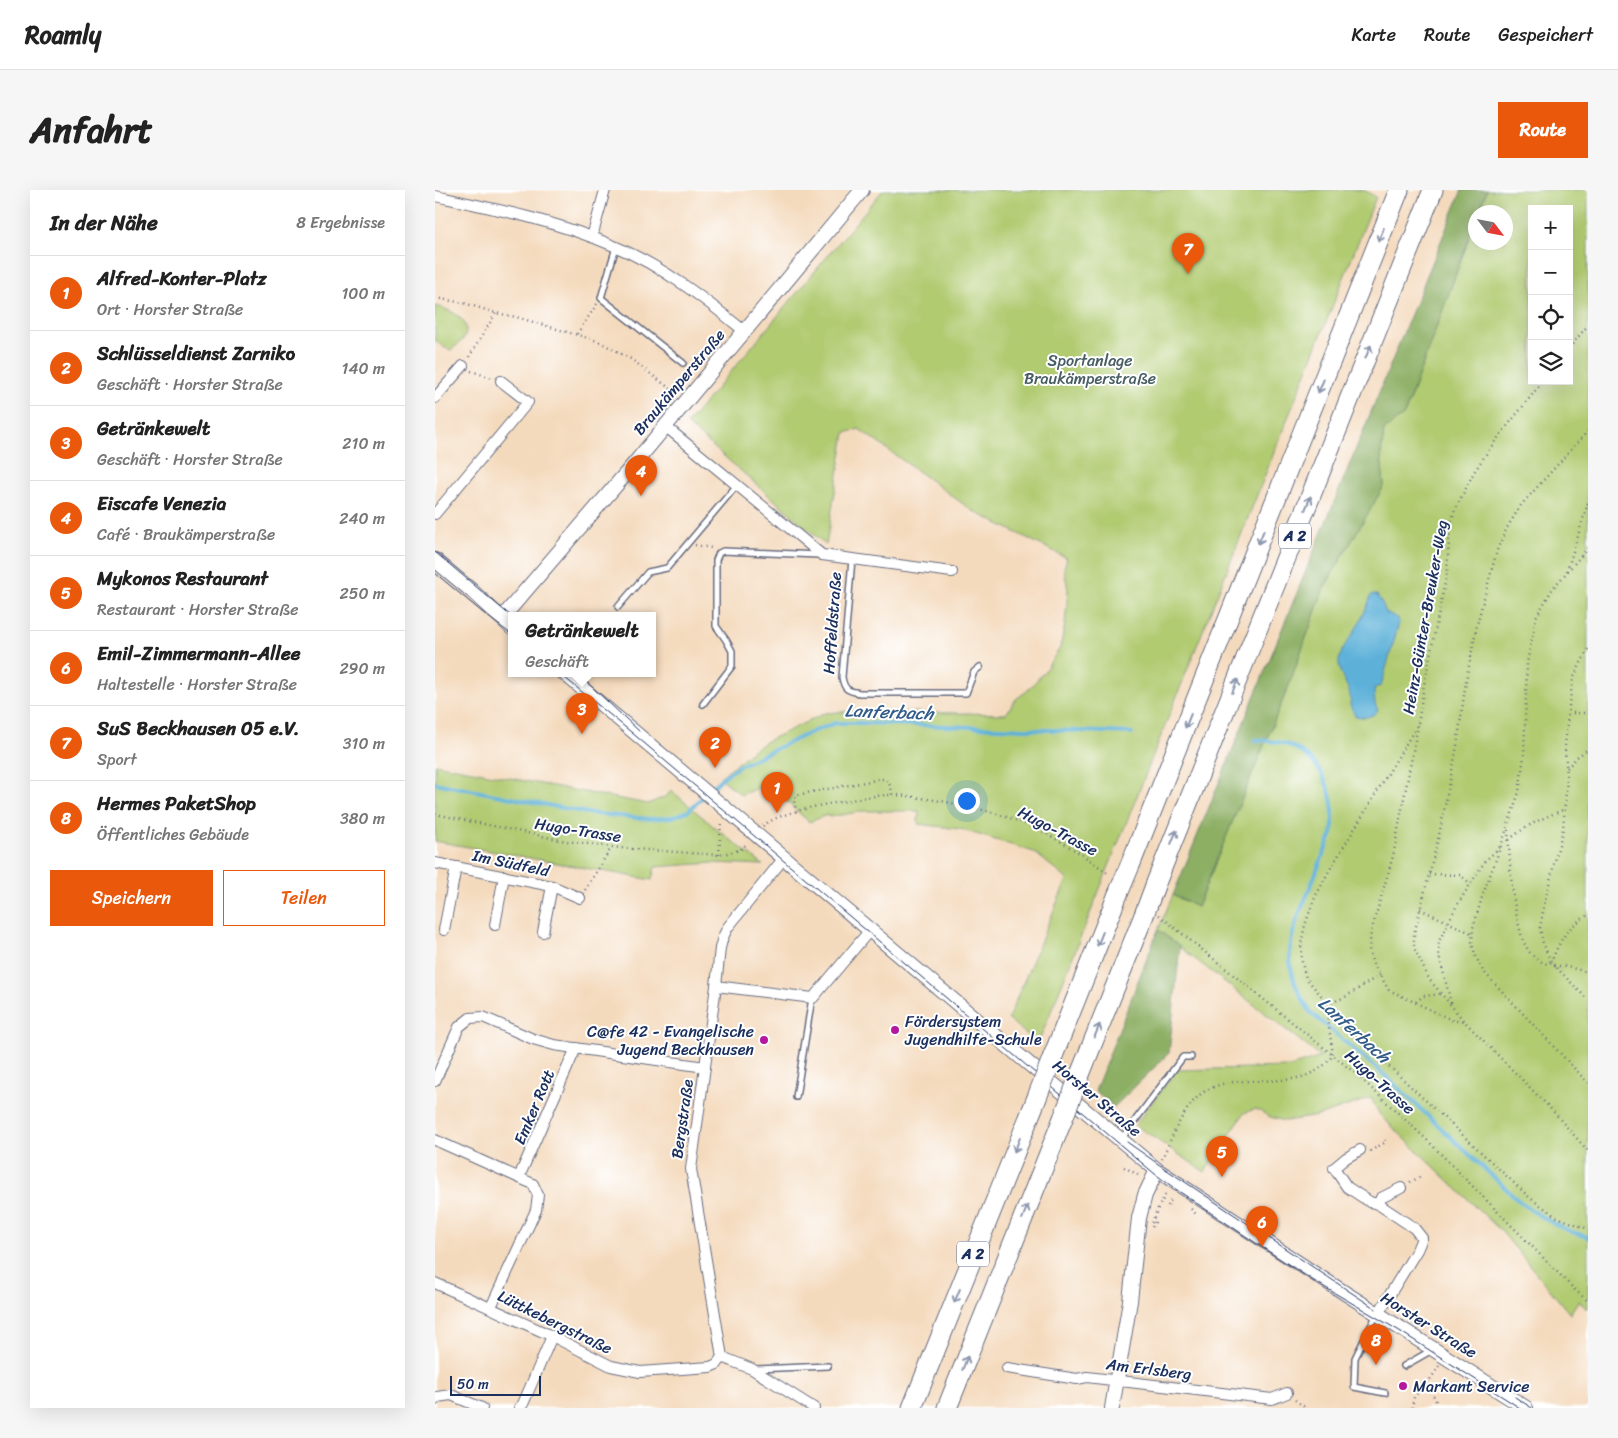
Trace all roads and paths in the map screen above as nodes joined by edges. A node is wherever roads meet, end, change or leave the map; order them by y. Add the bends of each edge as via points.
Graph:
1 (605, 190) edge
2 (862, 190) edge
3 (1399, 190) edge
4 (1433, 190) edge
5 (435, 196) edge
6 (592, 237) junction
7 (616, 246) junction
8 (435, 298) edge
9 (601, 298) junction
10 (496, 313) junction
11 (1588, 325) edge
12 (744, 331) junction
13 (577, 334) junction
14 (1573, 343) edge
15 (683, 363) dead end
16 (463, 366) junction
17 (501, 381) joint
18 (1540, 385) edge
19 (435, 398) edge
20 (686, 401) junction
21 (665, 426) junction
22 (1588, 431) edge
23 (737, 485) junction
24 (1588, 503) edge
25 (435, 514) edge
26 (688, 544) junction
27 (1588, 548) edge
28 (723, 551) junction
29 (821, 555) junction
30 (852, 559) junction
31 (435, 560) edge
32 (952, 572) dead end
33 (1566, 572) junction
34 (618, 607) dead end
35 (516, 612) edge
36 (507, 623) edge
37 (1588, 649) edge
38 (979, 668) dead end
39 (569, 677) edge
40 (703, 704) dead end
41 (1567, 713) junction
42 (1588, 713) edge
43 (1418, 724) junction
44 (1588, 749) edge
45 (1566, 768) junction
46 (892, 795) junction
47 (1565, 809) junction
48 (797, 812) junction
49 (435, 814) edge
50 (791, 814) dead end
51 (723, 815) junction
52 (1508, 827) junction
53 (1509, 840) junction
54 (1501, 846) junction
55 (611, 847) junction
56 (719, 855) junction
57 (725, 855) dead end
58 (784, 858) junction
59 (435, 864) edge
60 (456, 867) junction
61 (1106, 872) dead end
62 (1429, 874) junction
63 (504, 876) junction
64 (1471, 884) junction
65 (552, 886) junction
66 (580, 898) joint
67 (1420, 909) junction
68 (1588, 915) edge
69 (1163, 918) dead end
70 (1448, 922) junction
71 (495, 925) dead end
72 (444, 930) dead end
73 (870, 930) junction
74 (543, 932) dead end
75 (1473, 934) junction
76 (1551, 962) junction
77 (1554, 966) junction
78 (1588, 972) edge
79 (1380, 975) junction
80 (716, 986) junction
81 (1442, 994) junction
82 (813, 998) junction
83 (1588, 1000) edge
84 (1416, 1002) junction
85 (1451, 1004) junction
86 (1326, 1005) junction
87 (1464, 1021) junction
88 (576, 1048) junction
89 (1333, 1055) junction
90 (1191, 1057) dead end
91 (705, 1068) junction
92 (435, 1081) edge
93 (1588, 1083) edge
94 (796, 1097) dead end
95 (435, 1140) edge
96 (1120, 1140) junction
97 (1385, 1140) dead end
98 (1169, 1144) dead end
99 (1360, 1150) joint
100 (1588, 1152) edge
101 (1157, 1170) junction
102 (519, 1177) junction
103 (1174, 1181) junction
104 (1401, 1188) dead end
105 (1172, 1198) dead end
106 (1378, 1204) junction
107 (1167, 1206) dead end
108 (1156, 1221) dead end
109 (1588, 1229) edge
110 (435, 1283) edge
111 (1588, 1301) edge
112 (491, 1307) junction
113 (1377, 1314) junction
114 (1370, 1332) junction
115 (552, 1336) junction
116 (1376, 1346) dead end
117 (1439, 1353) junction
118 (722, 1357) junction
119 (828, 1366) dead end
120 (1404, 1366) dead end
121 (1007, 1368) dead end
122 (752, 1369) junction
123 (1117, 1380) junction
124 (1427, 1382) junction
125 (1287, 1393) dead end
126 (1385, 1394) dead end
127 (435, 1400) edge
128 (1436, 1400) dead end
129 (482, 1408) edge
130 (519, 1408) edge
131 (814, 1408) edge
132 (912, 1408) edge
133 (947, 1408) edge
134 (1112, 1408) edge
135 (1412, 1408) edge
136 (1527, 1408) edge

1 - 6 street
2 - 12 main road, Braukämperstraße
3 -> 132 highway, A 2, bridge
133 -> 4 highway, A 2, bridge
5 - 6 street via 555,224
6 - 7 street
7 - 9 lane
7 - 12 street via 675,279
8 - 10 path
9 - 13 path
9 - 15 lane
10 - 13 path
10 - 16 path
11 - 14 path
12 - 20 main road, Braukämperstraße
13 - 20 path via 631,359
16 - 17 path
16 - 19 street
17 - 25 street via 528,402
18 - 43 path, Heinz-Günter-Breuker-Weg via 1474,472 1454,512 1447,572
20 - 21 main road, Braukämperstraße
21 - 23 street, Hoffeldstraße
21 - 35 main road, Braukämperstraße
22 - 62 path via 1521,505 1498,547 1476,629 1457,746
23 - 26 lane
23 - 29 street, Hoffeldstraße
24 - 33 path
26 - 28 path
26 - 34 lane via 667,568 647,572
27 - 33 path
28 - 29 lane
28 - 40 lane via 716,560 716,626 732,652 732,666
29 - 30 street, Hoffeldstraße
30 - 32 street, Hoffeldstraße
30 - 38 lane, Hoffeldstraße via 842,677 843,685 849,691 966,693 974,672
31 - 36 main road
33 - 52 path via 1536,617 1527,663 1524,756 1519,792
37 - 41 path via 1573,679
39 - 51 main road, Horster Straße via 691,779
41 - 42 path
41 - 45 path
43 - 79 path via 1393,856 1369,941 1373,964
43 - 86 path, Heinz-Günter-Breuker-Weg via 1329,871 1309,912 1301,944 1301,963 1307,978
44 - 45 path
45 - 47 path
46 - 48 path, Hugo-Trasse via 816,806
46 - 48 path via 888,782 881,779 796,795
46 - 61 path, Hugo-Trasse via 976,808 1015,820 1060,842
47 - 53 path via 1540,819
47 - 76 path via 1540,928
48 - 50 path, Hugo-Trasse
49 - 55 path, Hugo-Trasse
51 - 56 path
51 - 58 main road, Horster Straße
52 - 53 path
52 - 54 path
53 - 76 path via 1514,897 1523,941 1540,962
54 - 64 path via 1485,861
54 - 75 path via 1483,894
55 - 56 path, Hugo-Trasse
55 - 66 path
56 - 57 path, Hugo-Trasse
58 - 73 main road, Horster Straße
58 - 80 street, Bergstraße via 728,927 720,948
59 - 60 street, Im Südfeld
60 - 63 street, Im Südfeld
60 - 72 street
62 - 64 path via 1460,875
62 - 67 path
63 - 65 street, Im Südfeld
63 - 71 street
64 - 70 path
65 - 66 street, Im Südfeld
65 - 74 street
67 - 70 path
67 - 81 path via 1414,948 1429,979
68 - 76 path via 1561,939
69 - 89 path, Hugo-Trasse
70 - 75 path
70 - 85 path via 1438,946
73 - 82 street
73 - 96 main road, Horster Straße
75 - 93 path via 1475,955 1483,971
76 - 77 path
77 - 78 path
77 - 83 path
79 - 84 path via 1389,990
79 - 86 path
80 - 82 street
80 - 91 street, Bergstraße
81 - 84 path via 1423,996
81 - 85 path
82 - 94 lane
84 - 87 path via 1455,1021
85 - 87 path
86 - 89 path
86 - 109 path via 1530,1198 1557,1217
87 - 100 path
88 - 91 street
88 - 92 street via 533,1039 483,1018 470,1018 459,1027
88 - 102 street, Emker Rott
89 - 98 path via 1327,1064 1308,1075 1290,1080 1224,1083 1211,1088 1193,1101
89 - 111 path, Hugo-Trasse via 1426,1139
90 - 96 lane via 1183,1057
91 - 118 street, Bergstraße via 691,1169
95 - 102 street
96 - 101 main road, Horster Straße
97 - 99 path via 1368,1152
99 - 106 street via 1334,1168 1347,1187
101 - 103 main road, Horster Straße
101 - 123 main road via 1139,1218
102 - 112 street via 533,1184 538,1195 536,1210
103 - 108 path via 1149,1230
103 - 113 main road, Horster Straße
104 - 106 street via 1381,1198
105 - 107 path
106 - 113 street via 1414,1228 1422,1238
110 - 112 street, Lüttkebergstraße
112 - 115 street, Lüttkebergstraße
113 - 114 lane
113 - 117 main road, Horster Straße
114 - 116 lane
114 - 126 lane via 1355,1358 1354,1387
115 - 118 street, Lüttkebergstraße via 611,1366 631,1371 710,1367
115 - 130 street
117 - 120 lane
117 - 124 path
117 - 136 main road, Horster Straße
118 - 122 street
119 - 122 lane
121 - 123 street, Am Erlsberg via 1077,1379
122 - 131 street
123 - 125 street, Am Erlsberg via 1272,1399
123 - 134 main road
124 - 128 path
124 - 135 path via 1413,1397
127 - 129 street via 451,1395

